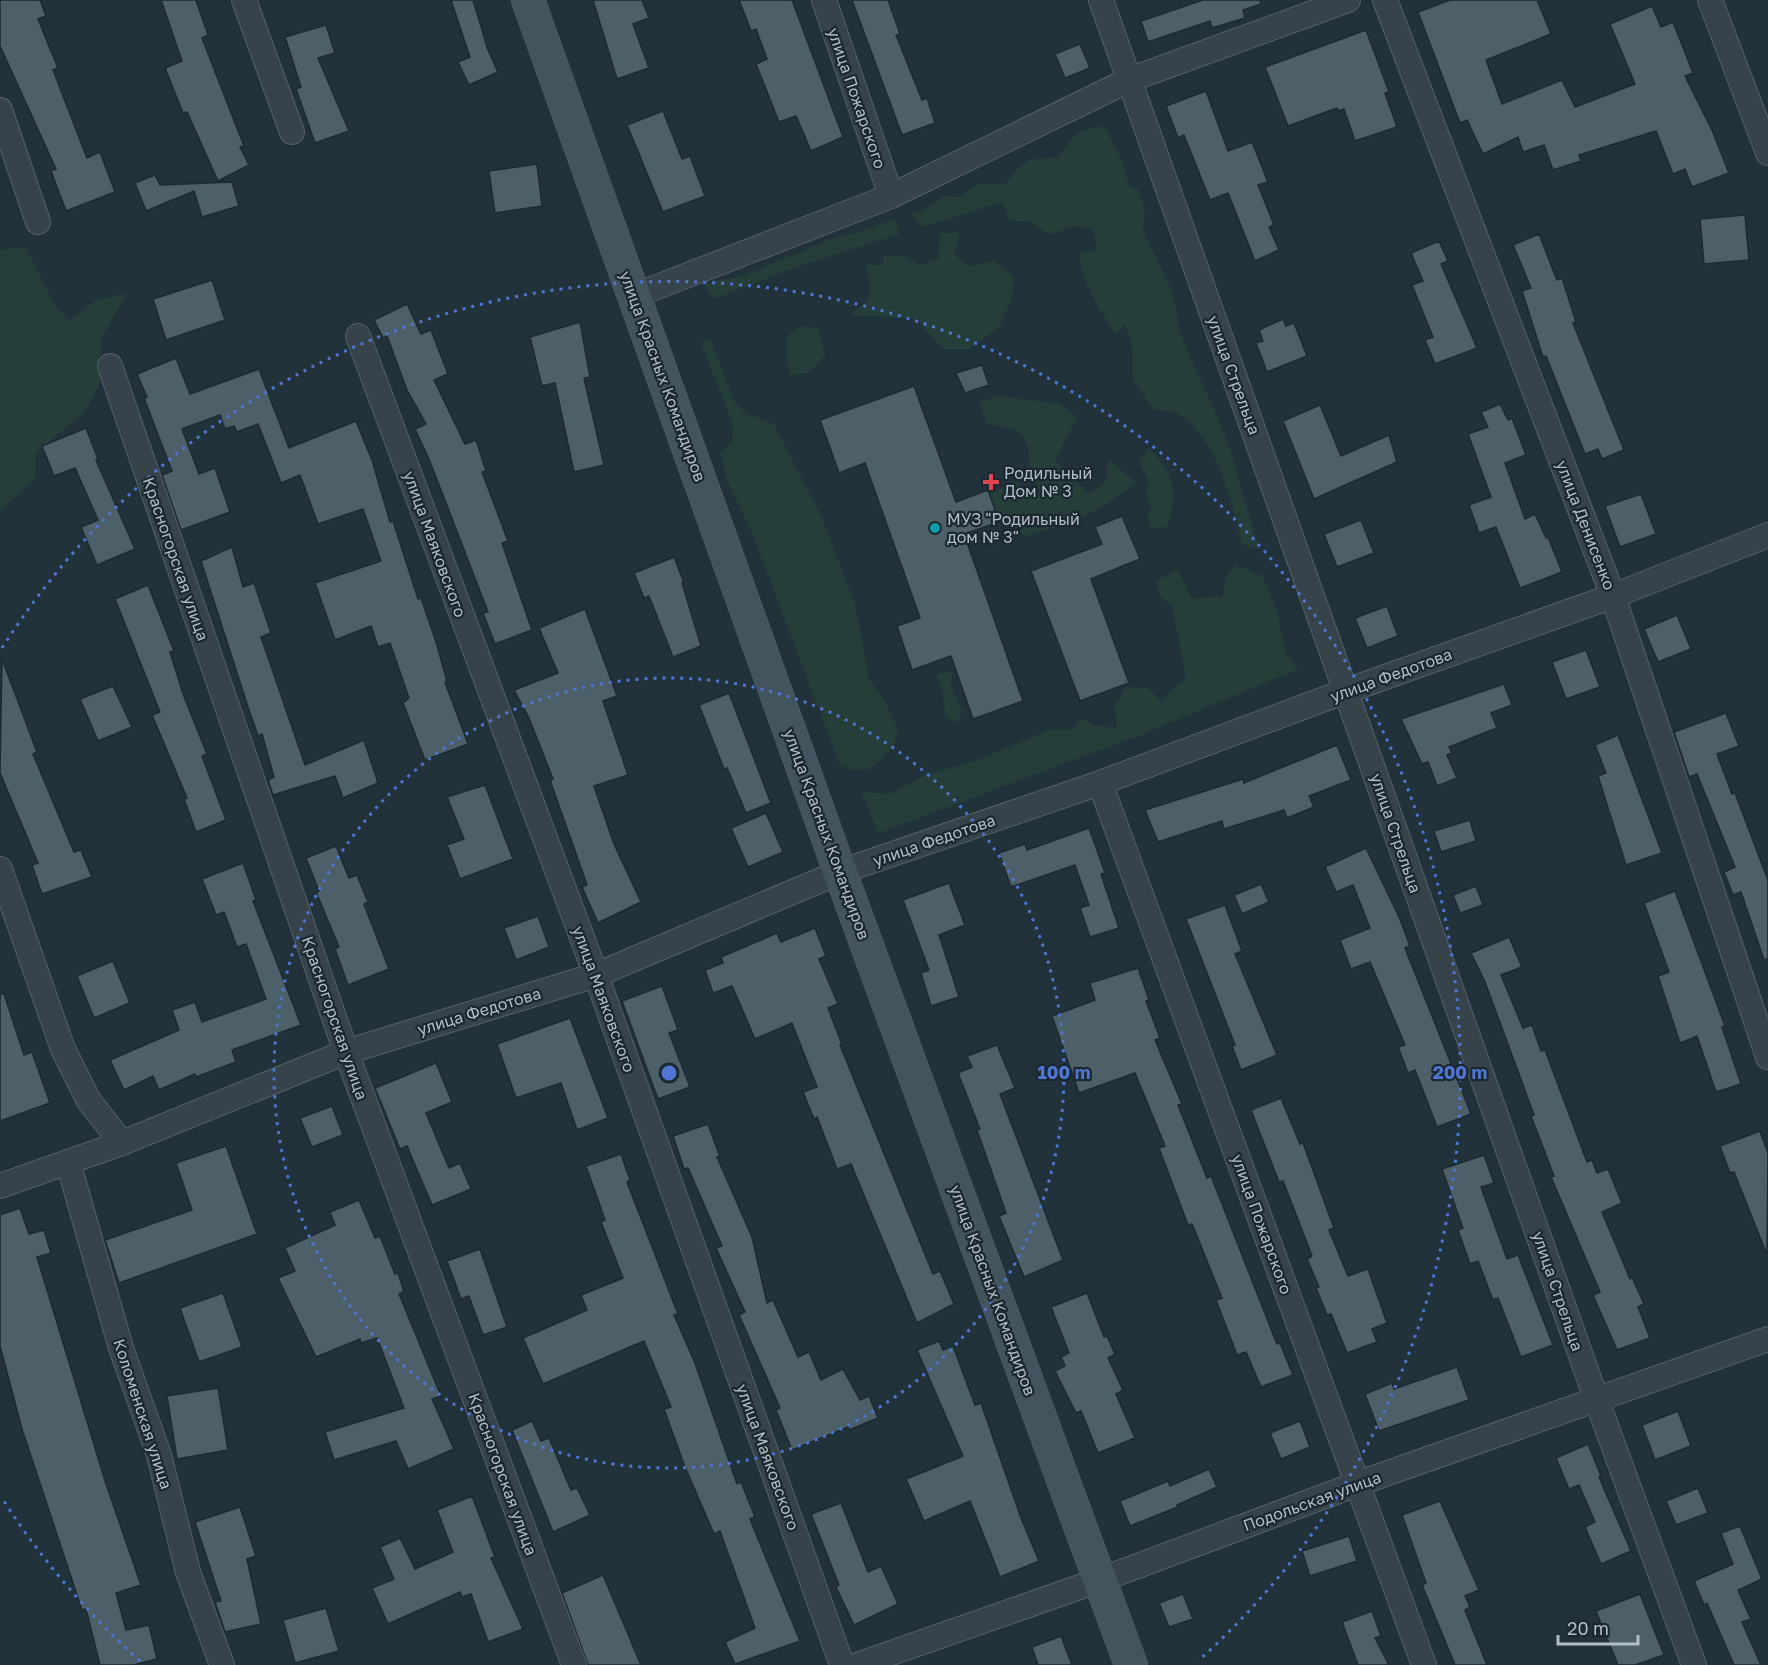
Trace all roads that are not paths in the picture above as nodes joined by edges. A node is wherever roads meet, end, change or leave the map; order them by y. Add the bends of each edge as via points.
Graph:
1 (244, 0) edge
2 (528, 0) edge
3 (824, 0) edge
4 (1101, 0) edge
5 (1348, 0) edge
6 (1385, 0) edge
7 (1710, 0) edge
8 (1129, 80) junction
9 (0, 110) edge
10 (292, 132) dead end
11 (1768, 153) edge
12 (891, 196) junction
13 (38, 222) dead end
14 (634, 296) junction
15 (358, 336) dead end
16 (110, 366) dead end
17 (1768, 535) edge
18 (1613, 596) junction
19 (1346, 691) junction
20 (1100, 783) junction
21 (0, 869) edge
22 (840, 872) junction
23 (596, 975) junction
24 (346, 1052) junction
25 (1768, 1057) edge
26 (122, 1143) junction
27 (68, 1162) junction
28 (0, 1186) edge
29 (1768, 1339) edge
30 (1597, 1401) junction
31 (1357, 1484) junction
32 (1100, 1580) junction
33 (222, 1665) edge
34 (574, 1665) edge
35 (842, 1665) edge
36 (858, 1665) edge
37 (1131, 1665) edge
38 (1424, 1665) edge
39 (1694, 1665) edge

1 - 10 street
2 - 14 street, улица Красных Командиров
3 - 12 street, улица Пожарского
4 - 8 street, улица Стрельца
5 - 8 street
6 - 18 street, улица Денисенко
7 - 11 street
8 - 12 street
8 - 19 street, улица Стрельца
9 - 13 street
12 - 14 street
14 - 22 street, улица Красных Командиров
15 - 23 street, улица Маяковского
16 - 24 street, Красногорская улица
17 - 18 street, улица Федотова
18 - 19 street, улица Федотова
18 - 25 street, улица Денисенко
19 - 20 street, улица Федотова
19 - 30 street, улица Стрельца
20 - 22 street, улица Федотова
20 - 31 street, улица Пожарского
21 - 26 street via 63,1049 89,1101
22 - 23 street, улица Федотова
22 - 32 street, улица Красных Командиров
23 - 24 street, улица Федотова
23 - 35 street, улица Маяковского
24 - 26 street, улица Федотова
24 - 34 street, Красногорская улица
26 - 27 street, улица Федотова
27 - 28 street, улица Федотова
27 - 33 street, Коломенская улица via 121,1348 159,1455 188,1572
29 - 30 street, Подольская улица
30 - 31 street, Подольская улица
30 - 39 street, улица Стрельца
31 - 32 street, Подольская улица
31 - 38 street, улица Пожарского
32 - 36 street, Подольская улица
32 - 37 street, улица Красных Командиров

